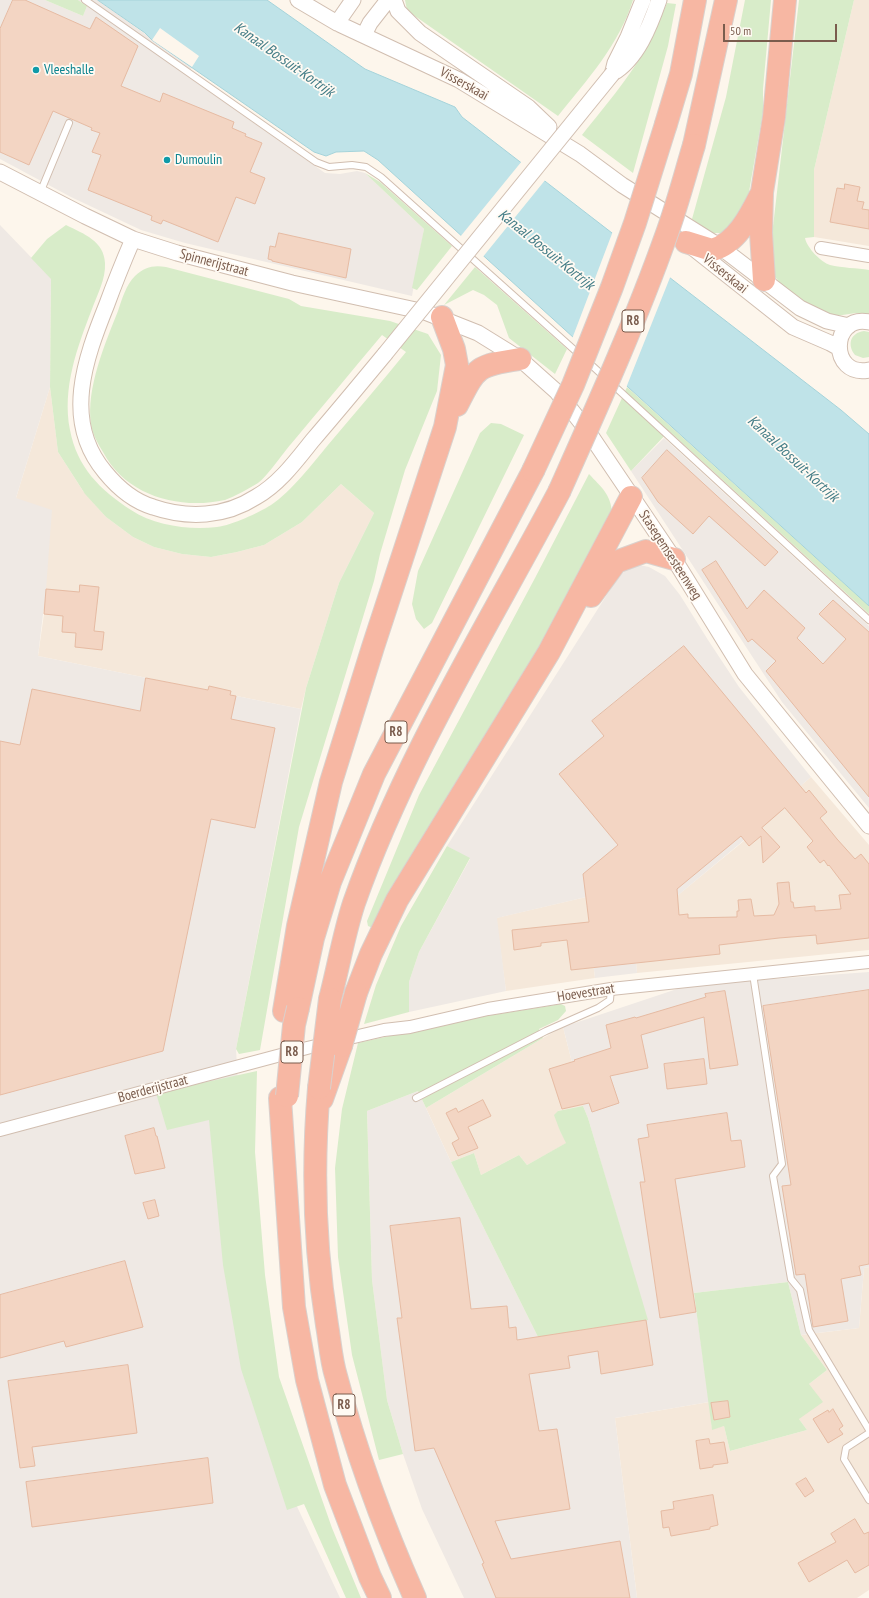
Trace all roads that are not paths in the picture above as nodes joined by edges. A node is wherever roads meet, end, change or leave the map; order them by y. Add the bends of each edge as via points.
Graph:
1 (85, 0) edge
2 (298, 0) edge
3 (352, 0) edge
4 (388, 0) edge
5 (394, 0) edge
6 (642, 0) edge
7 (660, 0) edge
8 (695, 0) edge
9 (726, 0) edge
10 (784, 0) edge
11 (337, 23) junction
12 (364, 35) junction
13 (613, 73) junction
14 (69, 123) dead end
15 (580, 154) junction
16 (0, 172) edge
17 (622, 184) junction
18 (762, 192) junction
19 (40, 193) junction
20 (133, 239) junction
21 (686, 242) junction
22 (719, 246) junction
23 (821, 248) dead end
24 (869, 256) edge
25 (764, 280) junction
26 (442, 317) junction
27 (869, 322) edge
28 (850, 326) junction
29 (839, 348) junction
30 (520, 359) junction
31 (868, 372) edge
32 (446, 427) junction
33 (631, 497) junction
34 (674, 559) junction
35 (869, 620) edge
36 (549, 652) junction
37 (869, 826) edge
38 (869, 962) edge
39 (753, 974) junction
40 (612, 989) junction
41 (291, 1009) junction
42 (307, 1048) joint
43 (323, 1087) junction
44 (416, 1098) dead end
45 (0, 1130) edge
46 (869, 1431) edge
47 (869, 1500) edge
48 (380, 1598) edge
49 (415, 1598) edge

1 - 35 lane via 316,162 329,167 366,167 381,177 632,402
2 - 11 street, Visserskaai
3 - 11 street
4 - 12 street
5 - 15 street via 398,11 420,33 528,107
6 - 13 street
7 - 13 street via 637,47 623,67
8 - 41 highway, R8, bridge via 681,74 635,223 573,385 533,471 374,774 330,882
9 - 43 highway, R8, bridge via 694,145 666,235 639,305 559,492 423,744 354,904 330,1000
10 - 18 highway via 774,117
11 - 12 street, Visserskaai
12 - 15 street, Visserskaai via 459,80
13 - 20 street, bridge via 297,459 258,497 233,508 199,515 170,512 143,504 111,480 96,460 86,440 80,406 83,378 91,346
14 - 19 lane
15 - 17 street, Visserskaai
16 - 19 street, Spinnerijstraat
17 - 21 street, Visserskaai
17 - 22 street, Visserskaai
18 - 22 highway via 744,225
18 - 25 highway via 761,243
19 - 20 street, Spinnerijstraat
20 - 26 street, Spinnerijstraat via 292,283 400,305
21 - 22 highway via 712,250
21 - 29 street, Visserskaai via 793,327
22 - 25 street, Visserskaai
23 - 24 street
25 - 28 street, Visserskaai via 806,312 827,321
26 - 30 street, Stasegemsesteenweg via 478,333
26 - 32 highway via 457,365
27 - 28 street
28 - 29 street via 840,337
29 - 31 street via 847,364
30 - 32 highway via 488,365 476,372
30 - 33 street, Stasegemsesteenweg via 557,392 574,413
32 - 41 highway via 331,782 298,926
33 - 34 street, Stasegemsesteenweg
33 - 36 highway
34 - 36 highway via 646,551 616,562
34 - 37 street, Stasegemsesteenweg via 745,674
36 - 43 highway, bridge via 397,900 371,954 356,993 341,1046
38 - 39 street, Hoevestraat
39 - 40 street, Hoevestraat
39 - 46 lane via 782,1164 773,1176 791,1279 800,1290 809,1330
40 - 42 street, Hoevestraat via 488,1009
40 - 44 lane via 610,1000 598,1008 546,1031
41 - 48 highway, R8 via 276,1061 284,1097 283,1137 294,1307 306,1380 334,1485
42 - 45 street, Boerderijstraat
43 - 49 highway, R8 via 317,1115 314,1201 320,1280 335,1375 367,1478
46 - 47 lane via 846,1448 844,1459

